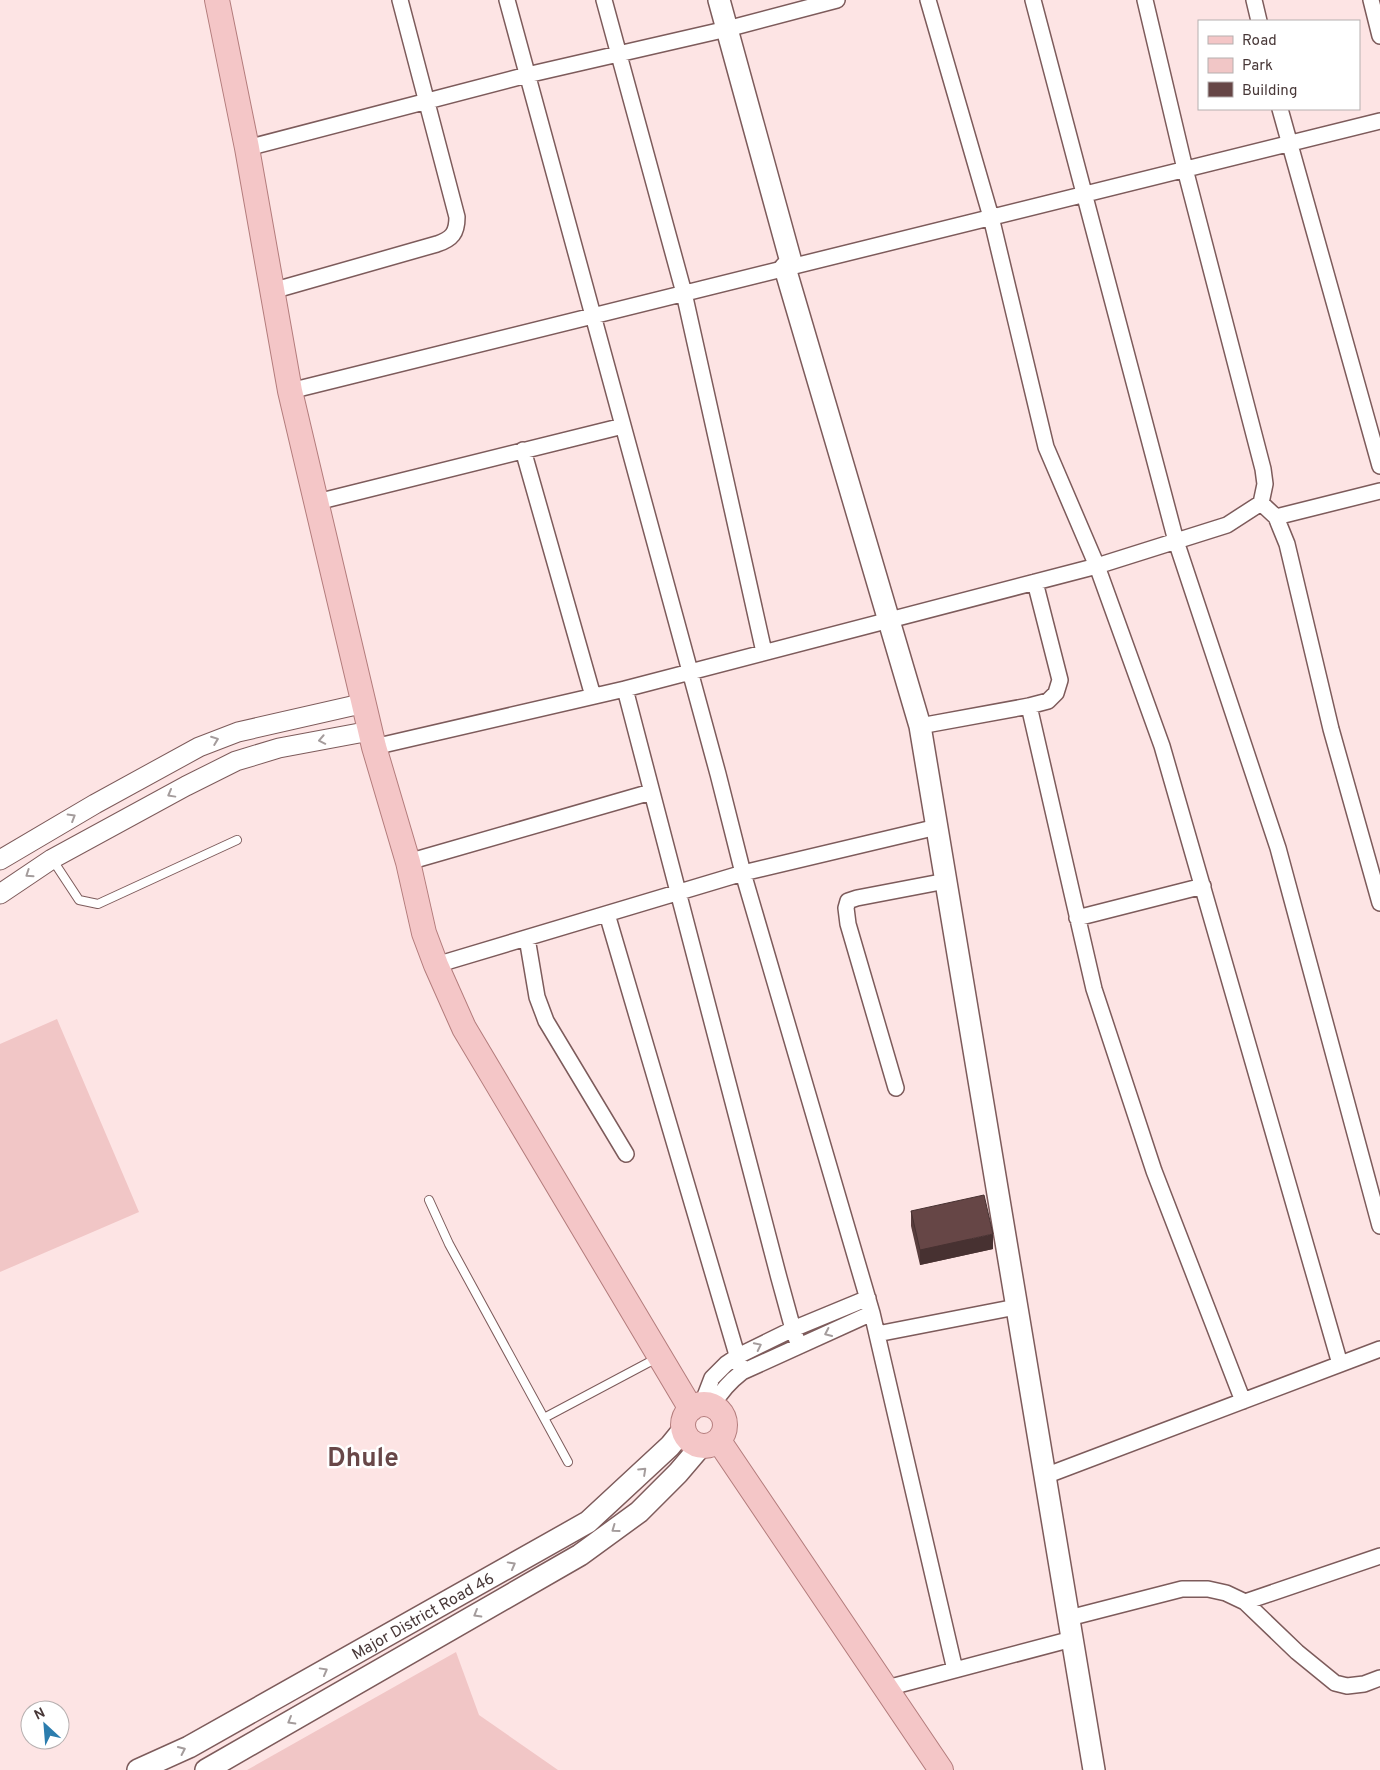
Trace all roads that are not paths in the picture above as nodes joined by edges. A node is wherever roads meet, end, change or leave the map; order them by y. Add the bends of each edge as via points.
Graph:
1 (217, 0) edge
2 (400, 0) edge
3 (507, 0) edge
4 (604, 0) edge
5 (719, 0) edge
6 (837, 0) edge
7 (928, 0) edge
8 (1033, 0) edge
9 (1145, 0) edge
10 (1254, 0) edge
11 (1371, 0) edge
12 (821, 2) edge
13 (1259, 20) edge
14 (727, 29) junction
15 (1380, 36) edge
16 (618, 54) junction
17 (528, 75) junction
18 (426, 101) junction
19 (1280, 110) edge
20 (1380, 121) edge
21 (1289, 143) junction
22 (247, 148) junction
23 (1184, 169) junction
24 (1085, 194) junction
25 (991, 217) junction
26 (785, 268) junction
27 (272, 291) junction
28 (684, 293) junction
29 (593, 316) junction
30 (290, 391) junction
31 (623, 426) junction
32 (524, 450) junction
33 (1380, 466) edge
34 (1380, 491) edge
35 (317, 502) junction
36 (1261, 503) junction
37 (1276, 517) junction
38 (1176, 541) junction
39 (1097, 566) junction
40 (1035, 582) junction
41 (888, 619) junction
42 (764, 652) junction
43 (690, 671) junction
44 (626, 689) junction
45 (593, 696) junction
46 (365, 703) junction
47 (1029, 706) junction
48 (920, 726) junction
49 (372, 739) junction
50 (651, 792) junction
51 (936, 827) junction
52 (238, 840) dead end
53 (52, 859) junction
54 (0, 860) edge
55 (408, 862) junction
56 (743, 873) junction
57 (946, 881) junction
58 (1203, 886) junction
59 (678, 893) junction
60 (0, 894) edge
61 (1379, 894) edge
62 (607, 914) junction
63 (1078, 918) junction
64 (528, 938) junction
65 (436, 965) junction
66 (896, 1088) dead end
67 (626, 1154) dead end
68 (428, 1200) dead end
69 (1380, 1226) edge
70 (870, 1305) junction
71 (1016, 1307) junction
72 (792, 1329) junction
73 (877, 1334) junction
74 (799, 1346) junction
75 (1380, 1349) edge
76 (738, 1356) junction
77 (658, 1357) junction
78 (1340, 1364) junction
79 (742, 1372) junction
80 (1243, 1401) junction
81 (697, 1412) junction
82 (544, 1418) junction
83 (710, 1444) junction
84 (568, 1462) dead end
85 (1045, 1476) junction
86 (1380, 1556) edge
87 (1245, 1602) junction
88 (1069, 1618) junction
89 (1072, 1640) junction
90 (955, 1670) junction
91 (1380, 1678) edge
92 (887, 1688) junction
93 (138, 1770) edge
94 (206, 1770) edge
95 (942, 1770) edge
96 (1094, 1770) edge

1 - 22 main road
2 - 18 street
3 - 17 street
4 - 16 street
5 - 14 main road
6 - 12 street
7 - 25 street
8 - 24 street
9 - 23 street
10 - 13 street
11 - 15 street
12 - 14 street
14 - 16 street
14 - 26 main road via 791,262
16 - 17 street
16 - 28 street
17 - 18 street
17 - 29 street
18 - 22 street
18 - 27 street via 457,217 454,235 437,244
19 - 21 street
20 - 21 street
21 - 23 street
21 - 33 street
22 - 27 main road
23 - 24 street
23 - 36 street via 1263,469 1265,484
24 - 25 street
24 - 38 street
25 - 26 street
25 - 39 street via 1046,447
26 - 28 street
26 - 41 main road
27 - 30 main road
28 - 29 street
28 - 42 street
29 - 30 street
29 - 31 street
30 - 35 main road
31 - 32 street
31 - 43 street
32 - 35 street
32 - 45 street
34 - 37 street
35 - 46 main road
36 - 37 street
36 - 38 street via 1226,525
37 - 61 street via 1287,544 1330,729
38 - 39 street
38 - 69 street via 1278,848
39 - 40 street
39 - 58 street via 1162,746
40 - 41 street
40 - 47 street via 1060,680 1056,693 1048,700
41 - 42 street
41 - 48 main road
42 - 43 street
43 - 44 street
43 - 56 street
44 - 45 street
44 - 50 street
45 - 49 street
46 - 49 main road
54 -> 46 street via 199,746 238,732
47 - 48 street
47 - 63 street
48 - 51 main road
49 -> 53 street via 279,748 236,761
49 - 55 main road
50 - 55 street
50 - 59 street
51 - 56 street
51 - 57 main road
52 - 53 lane via 98,904 79,900
53 -> 60 street
55 - 65 main road via 424,933
56 - 59 street
56 - 70 street
57 - 66 street via 857,898 848,901 846,908
57 - 71 main road
58 - 63 street
58 - 78 street
59 - 62 street
59 - 72 street
62 - 64 street
62 - 76 street
63 - 80 street via 1094,989 1133,1110
64 - 65 street
64 - 67 street via 537,997 546,1022
65 - 77 main road via 464,1028
68 - 82 lane
70 - 72 street
70 - 73 street
70 -> 74 street
71 - 73 street
71 - 85 main road
72 - 74 street
76 -> 72 street
73 - 90 street
74 - 79 street
75 - 78 street
76 - 79 street
76 - 81 street via 712,1378
77 - 81 main road
77 - 82 lane
78 - 80 street
79 - 81 street
80 - 85 street
81 - 83 main road via 687,1438 693,1444
81 - 83 main road via 722,1412 726,1422 725,1433
93 -> 81 main road, Major District Road 46 via 189,1747 588,1522 670,1446
82 - 84 lane
83 - 92 main road
83 -> 94 main road, Major District Road 46 via 638,1512 580,1555
85 - 88 main road
86 - 87 street
87 - 88 street via 1208,1589 1182,1588
87 - 91 street via 1335,1683 1347,1686
88 - 89 main road
89 - 90 street
89 - 96 main road
90 - 92 street
92 - 95 main road

